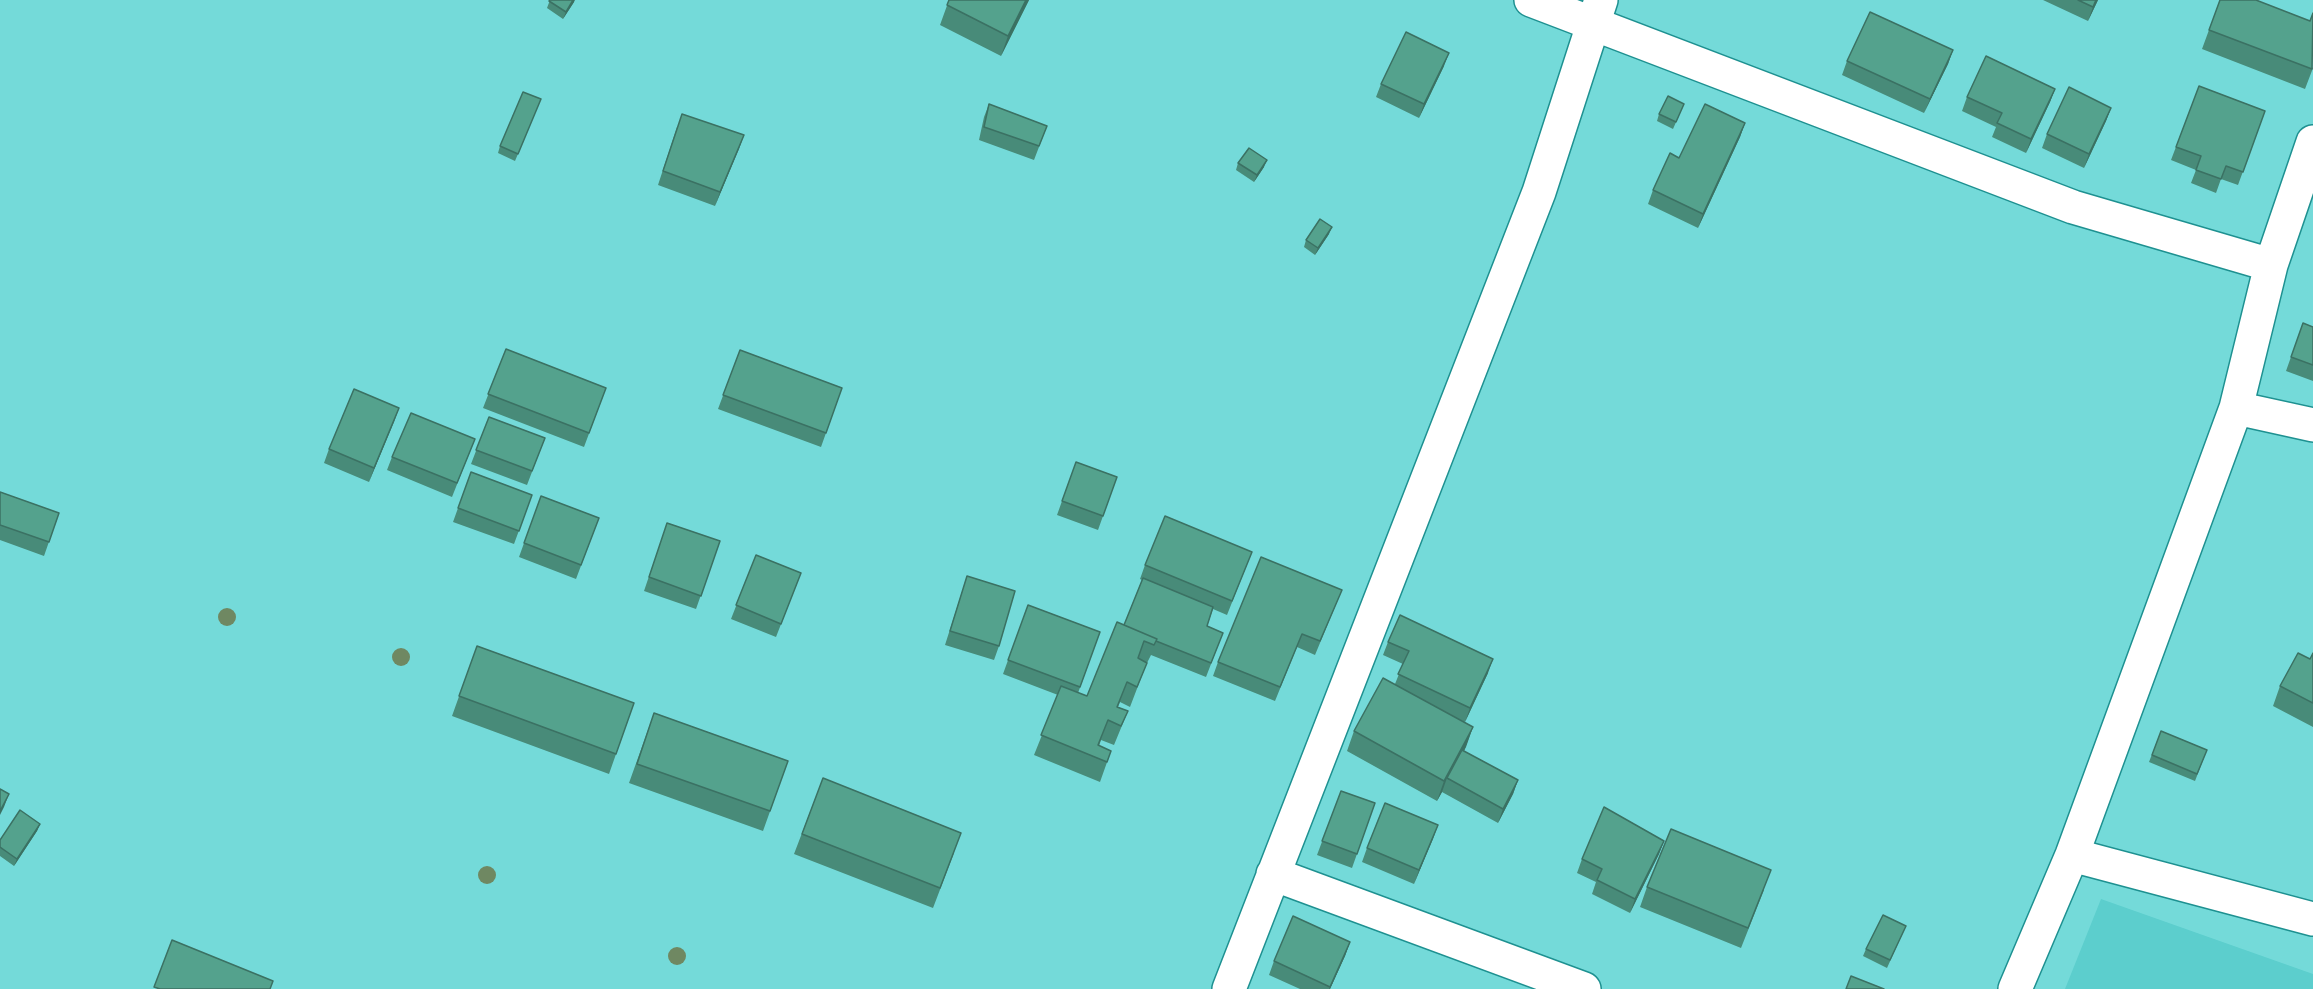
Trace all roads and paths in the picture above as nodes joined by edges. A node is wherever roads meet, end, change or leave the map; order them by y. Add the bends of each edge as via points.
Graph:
1 (1532, 0) edge
2 (1596, 12) edge
3 (2313, 142) edge
4 (2271, 265) junction
5 (2236, 408) junction
6 (2313, 425) edge
7 (2072, 855) junction
8 (1273, 874) junction
9 (2313, 919) edge
10 (1229, 989) edge
11 (1584, 989) edge
12 (2014, 989) edge

1 - 2 street
2 - 4 street via 2073,207
2 - 8 street via 1539,192
3 - 4 street
4 - 5 street
5 - 6 street
5 - 7 street
7 - 9 street
7 - 12 street
8 - 10 street
8 - 11 street

